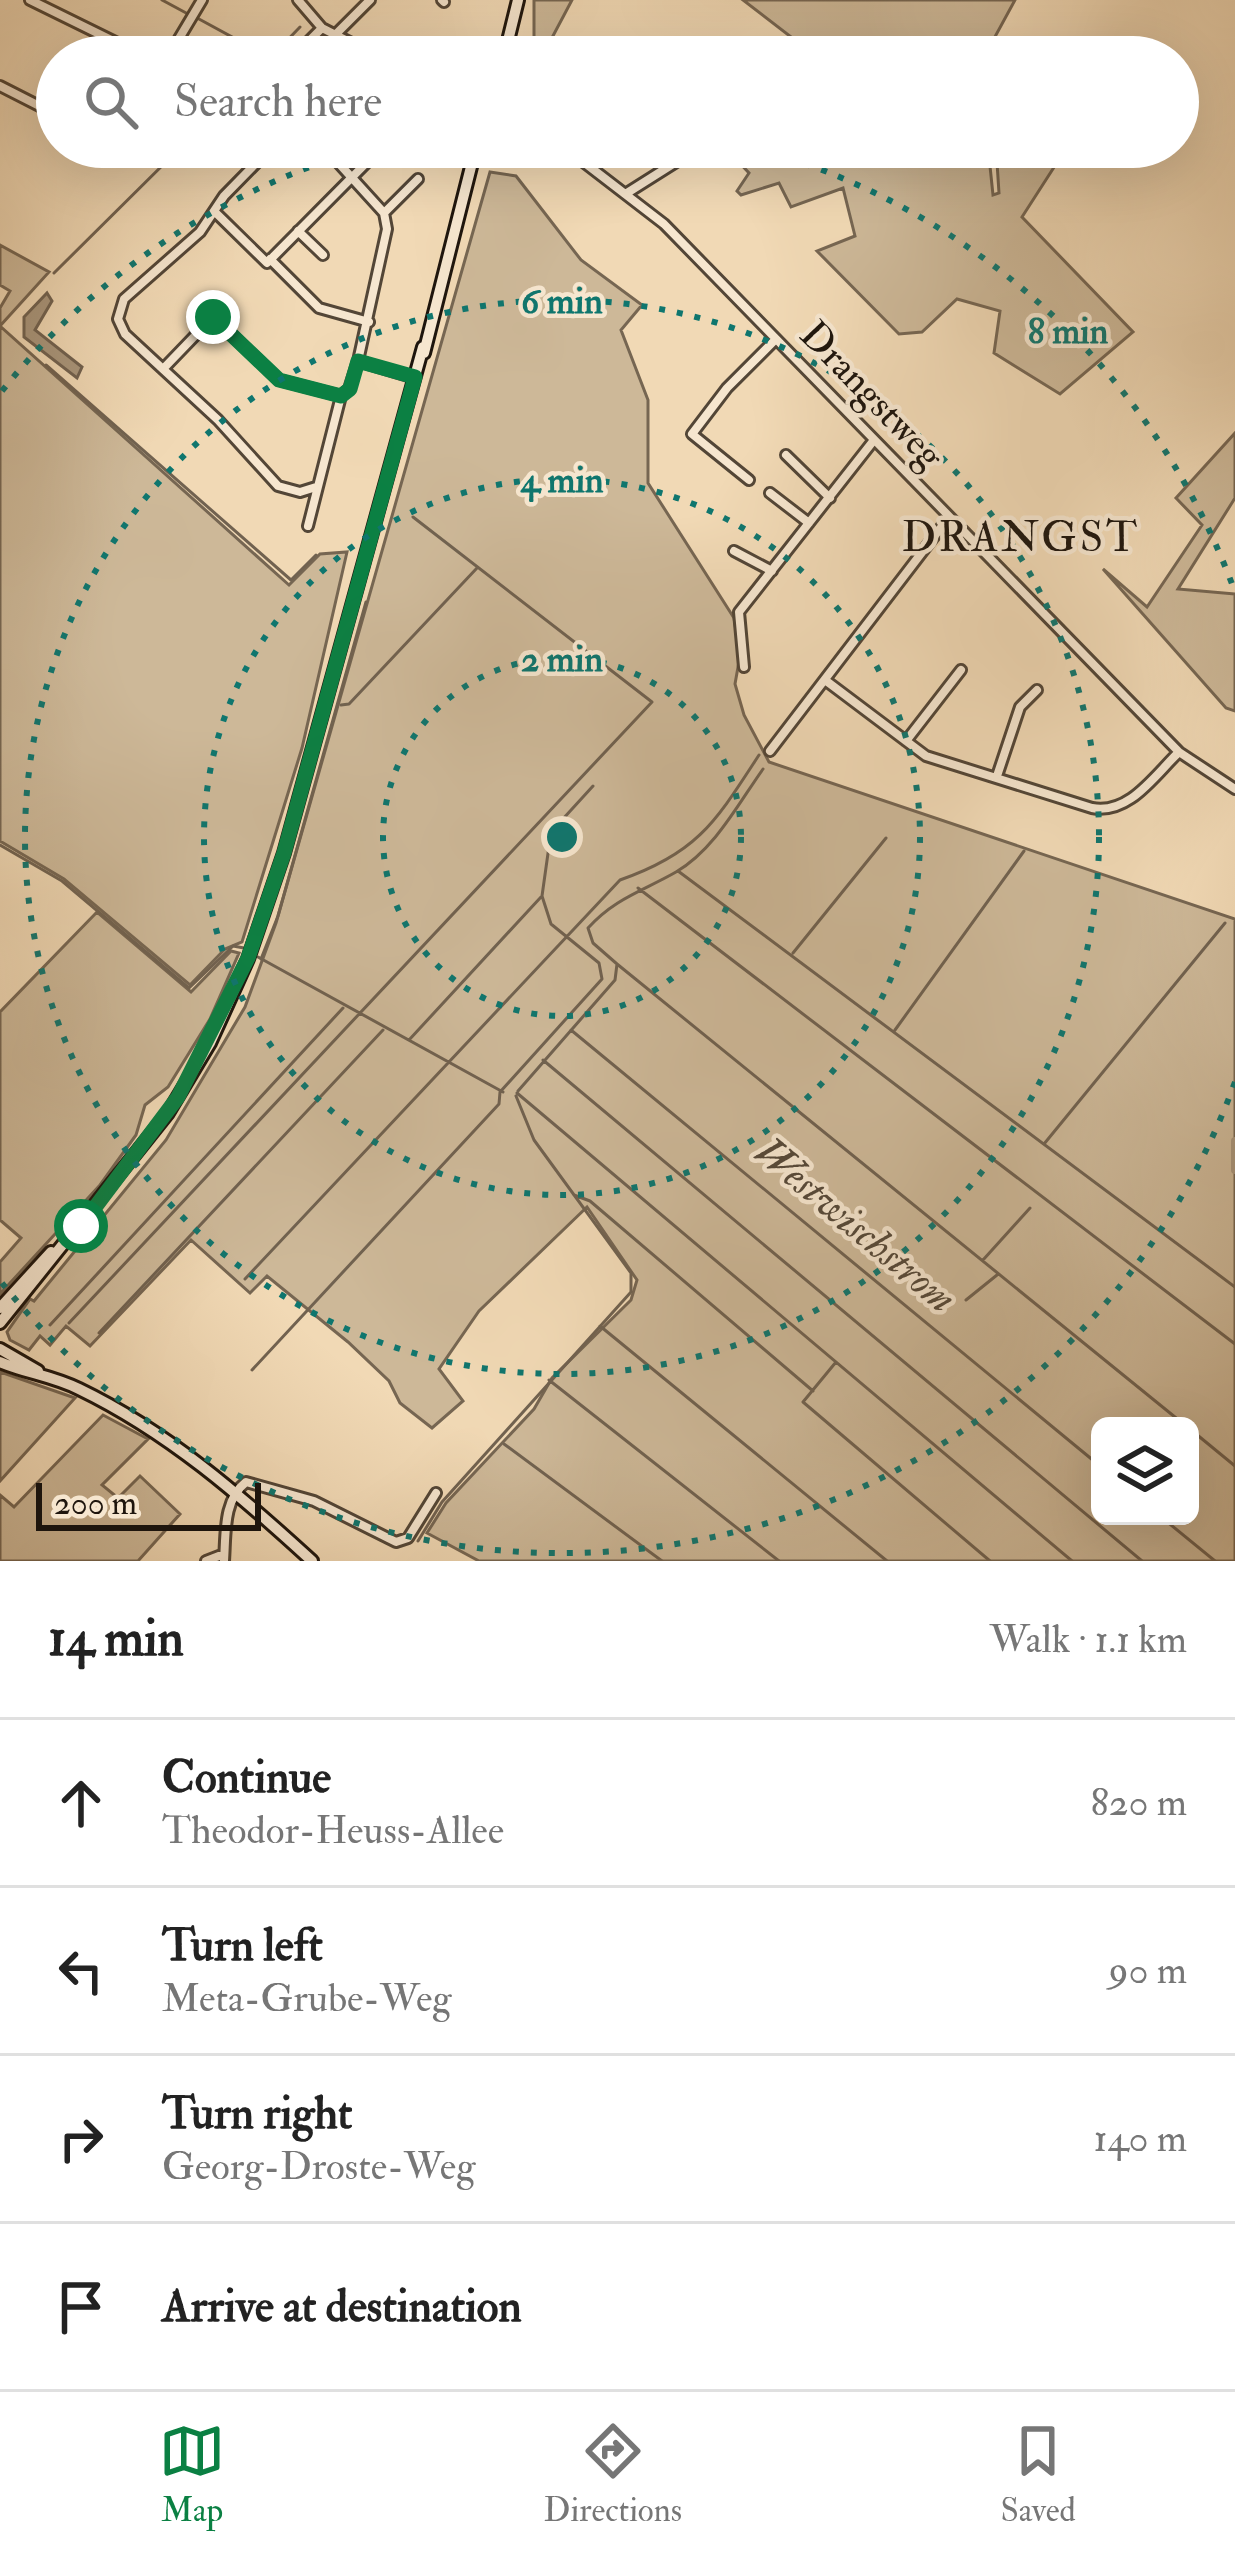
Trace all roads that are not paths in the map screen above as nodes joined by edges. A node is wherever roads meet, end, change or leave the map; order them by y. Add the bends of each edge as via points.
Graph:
1 (30, 0) edge
2 (202, 0) edge
3 (298, 0) edge
4 (370, 0) edge
5 (518, 0) edge
6 (322, 28) junction
7 (103, 36) edge
8 (181, 36) edge
9 (314, 36) edge
10 (334, 36) joint
11 (509, 36) edge
12 (0, 86) edge
13 (36, 104) edge
14 (254, 168) edge
15 (345, 168) edge
16 (361, 168) edge
17 (470, 168) edge
18 (593, 168) edge
19 (668, 168) edge
20 (353, 176) junction
21 (418, 179) dead end
22 (627, 193) junction
23 (215, 212) junction
24 (384, 213) junction
25 (298, 231) junction
26 (323, 255) dead end
27 (270, 259) junction
28 (224, 304) dead end
29 (213, 317) junction
30 (369, 322) junction
31 (776, 339) junction
32 (358, 361) junction
33 (163, 369) junction
34 (416, 376) junction
35 (341, 396) junction
36 (874, 440) junction
37 (786, 455) dead end
38 (749, 480) dead end
39 (316, 487) junction
40 (770, 493) dead end
41 (830, 498) junction
42 (949, 517) junction
43 (809, 524) junction
44 (308, 526) dead end
45 (734, 551) dead end
46 (772, 571) junction
47 (743, 667) dead end
48 (961, 670) dead end
49 (825, 680) junction
50 (1037, 690) dead end
51 (907, 741) junction
52 (770, 751) dead end
53 (1179, 752) junction
54 (997, 776) junction
55 (1235, 790) edge
56 (165, 1112) junction
57 (0, 1308) edge
58 (0, 1323) edge
59 (0, 1346) edge
60 (0, 1362) edge
61 (34, 1368) junction
62 (235, 1491) junction
63 (436, 1493) dead end
64 (224, 1557) edge
65 (206, 1561) edge
66 (312, 1561) edge

1 - 7 street
2 - 8 street
3 - 6 street
4 - 10 street
5 - 11 street
6 - 9 street
6 - 10 street
12 - 13 street
14 - 23 street
15 - 20 street
16 - 20 street
17 - 34 street
18 - 22 street, Drangstweg
19 - 22 street
20 - 24 street
20 - 25 street
21 - 24 street
22 - 31 street, Drangstweg
23 - 27 street
23 - 33 street via 118,310 125,334
24 - 30 street
25 - 26 street
25 - 27 street
27 - 30 street via 320,308
28 - 29 street
29 - 33 street
29 - 35 street via 279,380
30 - 32 street
31 - 36 street, Drangstweg
31 - 38 street via 692,434
32 - 34 street
32 - 35 street
33 - 39 street via 278,486
34 - 56 street via 284,853 224,1011
35 - 39 street
36 - 41 street
36 - 42 street, Drangstweg
37 - 41 street
39 - 44 street
40 - 43 street
41 - 43 street
42 - 49 street
42 - 53 street, Drangstweg
43 - 46 street
45 - 46 street
46 - 47 street via 739,612
48 - 51 street
49 - 51 street
49 - 52 street
50 - 54 street via 1020,707
51 - 54 street via 926,756
53 - 54 street via 1127,802 1107,810
53 - 55 street, Drangstweg
56 - 57 street
56 - 58 street
59 - 61 street
60 - 61 street
61 - 62 street via 137,1420
62 - 63 street via 256,1482 396,1542 408,1538
62 - 64 street
62 - 66 street
64 - 65 street

